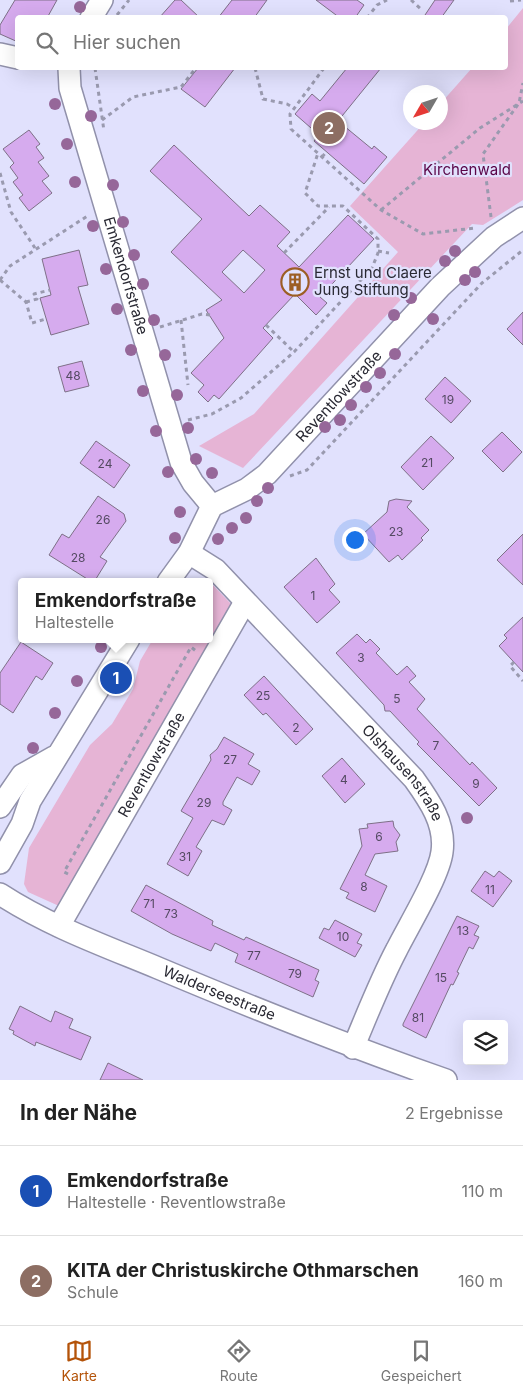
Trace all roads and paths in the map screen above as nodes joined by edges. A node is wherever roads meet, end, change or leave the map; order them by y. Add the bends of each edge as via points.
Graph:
1 (102, 0) edge
2 (129, 0) edge
3 (387, 0) edge
4 (411, 0) edge
5 (521, 0) edge
6 (510, 1) edge
7 (422, 10) dead end
8 (93, 15) edge
9 (117, 15) edge
10 (369, 15) edge
11 (0, 54) edge
12 (15, 57) edge
13 (69, 70) edge
14 (194, 70) edge
15 (256, 70) edge
16 (322, 70) edge
17 (523, 83) edge
18 (521, 102) edge
19 (294, 108) junction
20 (102, 120) dead end
21 (327, 151) dead end
22 (318, 153) junction
23 (322, 157) junction
24 (0, 173) edge
25 (104, 204) junction
26 (330, 206) junction
27 (380, 210) junction
28 (523, 218) edge
29 (494, 237) junction
30 (35, 248) junction
31 (523, 250) edge
32 (378, 251) junction
33 (284, 253) dead end
34 (389, 253) dead end
35 (0, 280) edge
36 (50, 290) dead end
37 (26, 302) junction
38 (210, 315) dead end
39 (46, 319) dead end
40 (181, 320) junction
41 (266, 324) dead end
42 (142, 333) junction
43 (294, 352) junction
44 (188, 386) dead end
45 (170, 426) junction
46 (287, 476) dead end
47 (212, 506) junction
48 (189, 553) junction
49 (171, 578) edge
50 (245, 602) junction
51 (126, 643) edge
52 (212, 662) junction
53 (514, 662) dead end
54 (523, 681) edge
55 (57, 755) junction
56 (30, 801) junction
57 (0, 807) edge
58 (0, 836) edge
59 (0, 863) edge
60 (84, 883) junction
61 (0, 894) edge
62 (59, 926) junction
63 (352, 1048) junction
64 (446, 1080) edge

1 - 8 street
2 - 9 path
3 - 10 path via 377,5
4 - 7 path
5 - 6 path
11 - 12 street
13 - 25 street, Emkendorfstraße via 70,88
14 - 20 path via 181,87 133,97
15 - 19 path via 264,99
16 - 19 path
17 - 18 path
18 - 27 path via 480,128
18 - 29 path via 483,154
19 - 22 path via 291,128
21 - 23 path
22 - 23 path
22 - 26 path via 304,193 318,206
23 - 27 path
24 - 30 path via 11,212
25 - 30 path
25 - 42 street, Emkendorfstraße
26 - 32 path via 343,206 350,212 378,239
26 - 33 path
27 - 29 path via 423,234 472,228
28 - 29 street, Reventlowstraße
29 - 47 street, Reventlowstraße via 433,294 266,474 247,489
30 - 35 path via 10,266
31 - 46 path via 471,294 307,470
32 - 34 path
32 - 43 path via 372,268
35 - 37 path
36 - 37 path via 34,294 37,299
37 - 39 path via 32,323
38 - 40 path
40 - 42 path
40 - 44 path
41 - 43 path
42 - 45 street, Emkendorfstraße
43 - 45 path via 241,398 212,414
45 - 47 street, Emkendorfstraße via 187,473
47 - 48 street
48 - 49 street
48 - 50 street, Olshausenstraße via 216,570
50 - 52 street, Reventlowstraße
50 - 63 street, Olshausenstraße via 414,779 440,823 443,852 435,874 395,952
51 - 55 street
52 - 60 street, Reventlowstraße
52 - 60 path via 191,647 64,872
53 - 54 path via 510,666
55 - 56 street
55 - 57 street via 22,775
56 - 58 street
56 - 59 street via 22,824
60 - 62 street, Reventlowstraße
61 - 62 street, Walderseestraße
62 - 63 street, Walderseestraße
63 - 64 street, Walderseestraße

